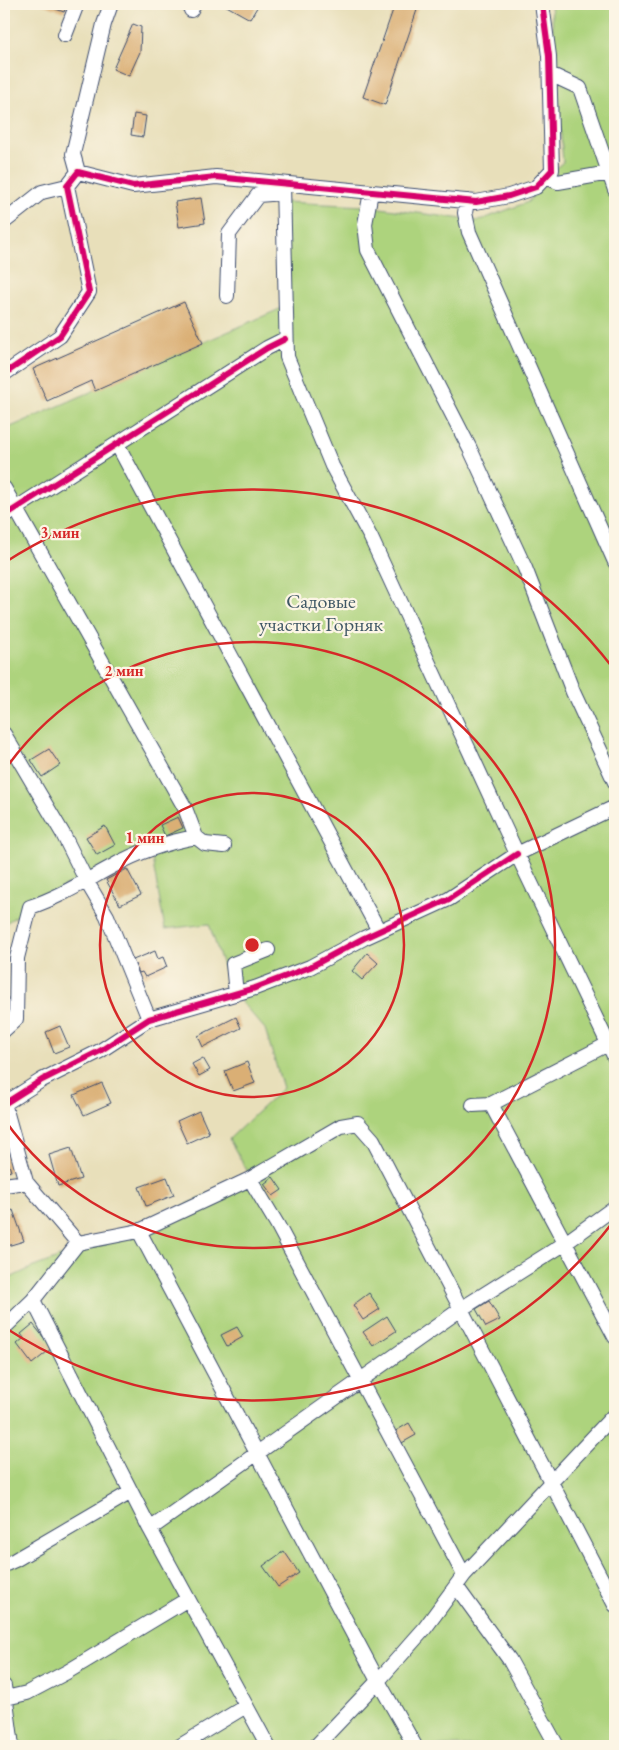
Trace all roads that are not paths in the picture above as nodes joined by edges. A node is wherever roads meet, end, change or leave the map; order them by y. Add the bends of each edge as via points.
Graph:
1 (77, 4) edge
2 (111, 4) edge
3 (542, 4) edge
4 (65, 35) dead end
5 (550, 74) junction
6 (78, 172) junction
7 (612, 173) edge
8 (546, 177) junction
9 (67, 186) junction
10 (283, 188) junction
11 (615, 190) edge
12 (371, 192) junction
13 (467, 201) junction
14 (4, 222) edge
15 (228, 296) dead end
16 (285, 339) junction
17 (4, 374) edge
18 (117, 444) junction
19 (4, 488) edge
20 (10, 512) edge
21 (615, 562) edge
22 (4, 734) edge
23 (615, 782) edge
24 (615, 807) edge
25 (196, 837) junction
26 (224, 846) dead end
27 (517, 854) junction
28 (87, 882) junction
29 (379, 931) junction
30 (268, 950) dead end
31 (10, 962) edge
32 (236, 994) junction
33 (149, 1019) junction
34 (4, 1030) edge
35 (608, 1044) junction
36 (615, 1058) edge
37 (4, 1104) edge
38 (491, 1104) junction
39 (473, 1105) dead end
40 (250, 1179) junction
41 (26, 1182) junction
42 (4, 1185) edge
43 (615, 1207) edge
44 (139, 1231) junction
45 (78, 1242) junction
46 (564, 1244) junction
47 (33, 1300) junction
48 (461, 1309) junction
49 (4, 1328) edge
50 (615, 1338) edge
51 (360, 1381) junction
52 (615, 1414) edge
53 (258, 1455) junction
54 (550, 1483) junction
55 (131, 1492) junction
56 (150, 1529) junction
57 (4, 1565) edge
58 (464, 1575) junction
59 (456, 1586) junction
60 (188, 1599) junction
61 (615, 1605) edge
62 (378, 1681) junction
63 (5, 1692) edge
64 (246, 1706) junction
65 (12, 1746) edge
66 (180, 1746) edge
67 (268, 1746) edge
68 (316, 1746) edge
69 (415, 1746) edge
70 (557, 1746) edge

1 - 4 street
2 - 6 street via 74,154
3 - 5 street
5 - 7 street via 580,88
5 - 8 street via 552,170
6 - 9 street
6 - 10 street via 133,186 216,178
7 - 8 street via 558,182
7 - 11 street
8 - 13 street via 536,187 509,196
9 - 14 street via 42,192
9 - 17 street via 88,292 60,336
10 - 12 street
10 - 15 street via 258,195 229,234
10 - 16 street
12 - 13 street
12 - 23 street via 365,224 368,250 474,457 525,568 573,692
13 - 21 street via 465,214 469,232
16 - 18 street
16 - 27 street via 286,357 332,466 371,538
18 - 20 street
18 - 29 street
19 - 20 street
20 - 25 street via 185,808
22 - 28 street via 63,834
24 - 27 street
25 - 26 street via 205,844
25 - 28 street via 172,842 122,862
27 - 29 street via 449,898
27 - 35 street
28 - 31 street via 30,907
28 - 33 street via 107,916
29 - 32 street via 310,967
30 - 32 street via 233,964
31 - 34 street via 16,1019
32 - 33 street
33 - 37 street via 100,1051 42,1080
35 - 36 street
35 - 38 street
37 - 41 street
38 - 39 street
38 - 46 street
40 - 44 street
40 - 48 street via 342,1126 358,1123 373,1140
40 - 51 street
41 - 42 street
41 - 45 street
43 - 46 street
44 - 45 street
44 - 53 street
45 - 47 street
46 - 48 street
46 - 50 street
47 - 49 street
47 - 55 street
48 - 51 street
48 - 54 street
51 - 53 street
51 - 58 street
52 - 54 street
53 - 56 street
53 - 62 street
54 - 58 street
54 - 61 street
55 - 56 street
55 - 57 street
56 - 60 street
58 - 59 street
59 - 62 street via 425,1628
59 - 70 street via 509,1659
60 - 63 street via 27,1693
60 - 64 street
62 - 68 street
62 - 69 street
63 - 65 street
64 - 66 street
64 - 67 street

